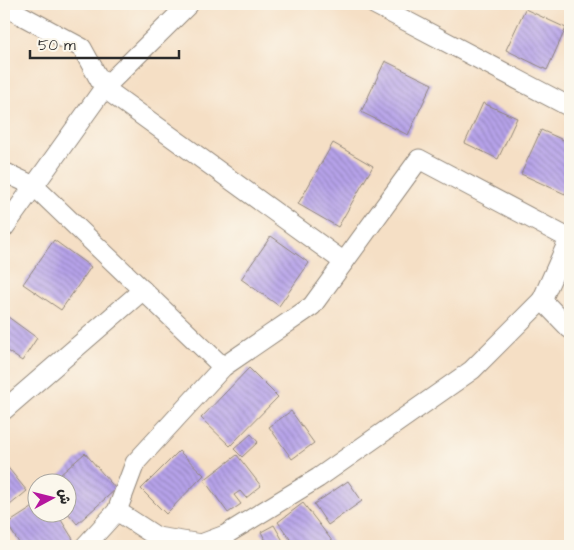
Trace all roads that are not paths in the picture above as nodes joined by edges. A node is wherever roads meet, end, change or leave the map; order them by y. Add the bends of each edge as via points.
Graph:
1 (189, 4) edge
2 (374, 4) edge
3 (4, 6) edge
4 (104, 88) junction
5 (570, 107) edge
6 (4, 172) edge
7 (34, 186) junction
8 (4, 228) edge
9 (570, 238) edge
10 (344, 262) junction
11 (142, 290) junction
12 (542, 300) junction
13 (570, 329) edge
14 (223, 367) junction
15 (4, 410) edge
16 (117, 511) junction
17 (85, 546) edge

1 - 4 street
2 - 5 street
3 - 4 street via 82,48
4 - 7 street
4 - 10 street
6 - 7 street
7 - 8 street
7 - 11 street
9 - 10 street via 419,159
9 - 12 street
10 - 14 street via 312,306
11 - 14 street
11 - 15 street
12 - 13 street
12 - 16 street via 472,370 318,478 225,536 201,544 157,537
14 - 16 street via 135,463
16 - 17 street

